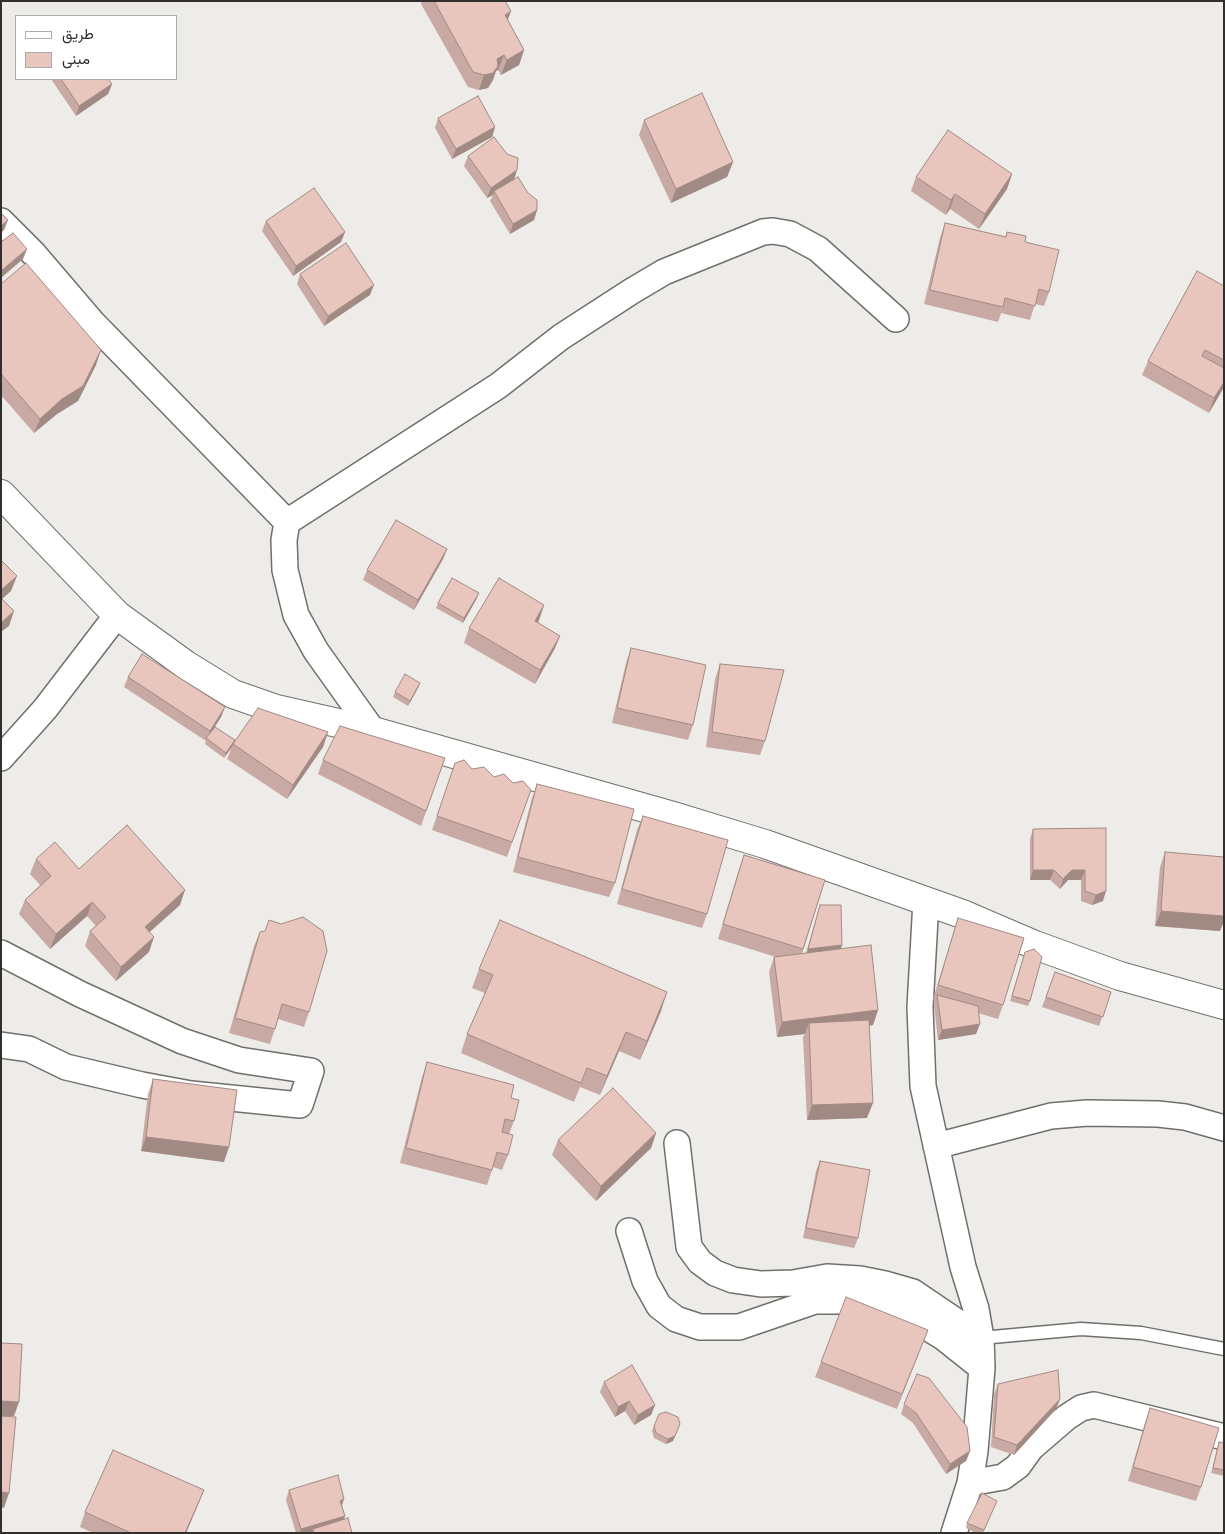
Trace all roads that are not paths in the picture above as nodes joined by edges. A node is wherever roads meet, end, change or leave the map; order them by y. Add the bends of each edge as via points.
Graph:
1 (1, 220) edge
2 (896, 319) dead end
3 (1, 494) edge
4 (287, 522) junction
5 (116, 615) junction
6 (372, 731) junction
7 (1, 758) edge
8 (926, 901) junction
9 (1, 953) edge
10 (1224, 1004) edge
11 (1, 1045) edge
12 (1224, 1128) edge
13 (677, 1143) dead end
14 (936, 1146) junction
15 (629, 1230) dead end
16 (981, 1338) junction
17 (1224, 1349) edge
18 (982, 1368) junction
19 (1224, 1437) edge
20 (970, 1483) junction
21 (954, 1533) edge

1 - 4 street via 93,322
2 - 4 street via 818,249 781,232 757,234 664,272 596,313 498,386
3 - 5 main road
4 - 6 street via 285,570 296,614 316,652
5 - 6 main road via 233,694 276,709
5 - 7 street via 45,709
6 - 8 main road via 765,844
8 - 10 main road via 1120,976
8 - 14 street via 920,1007 922,1086
9 - 11 street via 182,1041 240,1060 311,1071 300,1105 191,1094 142,1085 66,1067 29,1049
12 - 14 street via 1185,1117 1158,1114 1087,1113 1051,1116
13 - 16 street via 689,1247 700,1262 715,1273 733,1280 761,1284 827,1277 885,1284 913,1292
14 - 16 street
15 - 18 street via 645,1281 659,1306 676,1319 700,1327 739,1327 815,1301 860,1301 905,1314 943,1337
16 - 17 lane via 1081,1328 1141,1333
16 - 18 street
18 - 20 street
19 - 20 street via 1094,1405 1081,1408 1067,1417 1003,1477
20 - 21 street

